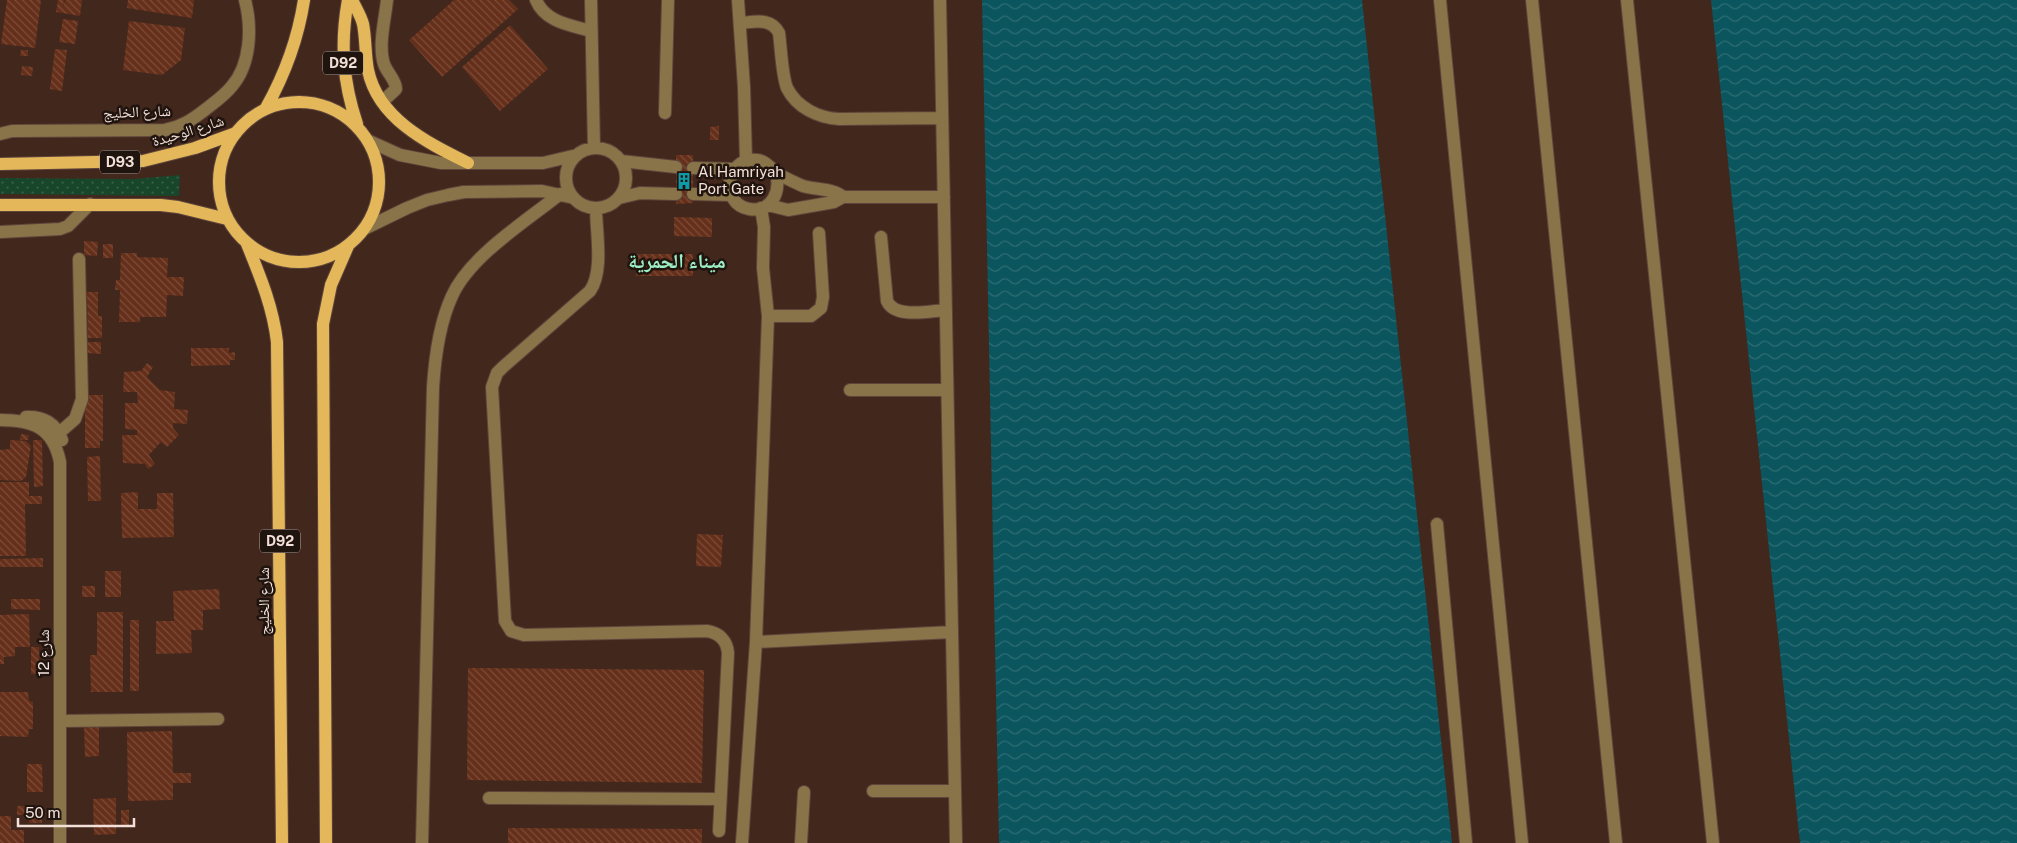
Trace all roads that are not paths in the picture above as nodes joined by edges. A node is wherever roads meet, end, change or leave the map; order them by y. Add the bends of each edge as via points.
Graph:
1 (245, 0) edge
2 (304, 0) edge
3 (350, 0) edge
4 (387, 0) edge
5 (536, 0) edge
6 (591, 0) edge
7 (668, 0) edge
8 (738, 0) edge
9 (940, 0) edge
10 (1440, 0) edge
11 (1532, 0) edge
12 (1627, 0) edge
13 (740, 23) junction
14 (591, 32) junction
15 (382, 102) junction
16 (266, 108) junction
17 (665, 112) dead end
18 (942, 118) junction
19 (357, 124) junction
20 (236, 133) junction
21 (0, 134) edge
22 (369, 141) junction
23 (594, 148) junction
24 (577, 155) junction
25 (621, 161) junction
26 (746, 161) junction
27 (468, 163) junction
28 (0, 164) edge
29 (676, 168) dead end
30 (693, 168) dead end
31 (735, 169) junction
32 (775, 171) junction
33 (560, 194) junction
34 (676, 194) dead end
35 (693, 194) dead end
36 (731, 195) junction
37 (843, 197) junction
38 (944, 197) junction
39 (574, 198) junction
40 (619, 198) junction
41 (90, 204) junction
42 (0, 205) edge
43 (764, 207) junction
44 (596, 208) junction
45 (227, 219) junction
46 (364, 229) junction
47 (0, 232) edge
48 (819, 233) dead end
49 (881, 236) dead end
50 (247, 244) junction
51 (348, 246) junction
52 (80, 259) dead end
53 (946, 310) junction
54 (768, 316) junction
55 (850, 390) dead end
56 (947, 390) junction
57 (0, 420) edge
58 (18, 420) junction
59 (59, 432) junction
60 (60, 462) junction
61 (1437, 524) dead end
62 (952, 632) junction
63 (756, 642) junction
64 (218, 719) dead end
65 (60, 722) junction
66 (873, 791) dead end
67 (955, 791) junction
68 (804, 792) dead end
69 (489, 798) dead end
70 (720, 799) junction
71 (719, 831) dead end
72 (60, 843) edge
73 (282, 843) edge
74 (326, 843) edge
75 (422, 843) edge
76 (742, 843) edge
77 (801, 843) edge
78 (956, 843) edge
79 (1466, 843) edge
80 (1522, 843) edge
81 (1616, 843) edge
82 (1713, 843) edge

1 - 21 street, شارع الخليج via 249,18 247,47 238,78 224,94 186,124 164,130 12,131
2 - 16 main road via 293,52
3 - 15 main road via 363,26 368,72
3 - 19 main road, D92 via 344,22 344,65 349,100
4 - 15 street via 382,56 396,89
5 - 14 street via 556,21
6 - 14 street
7 - 17 street
8 - 13 street
9 - 18 street
10 - 80 street
11 - 81 street
12 - 82 street
13 - 18 street via 767,22 777,29 787,87 800,104 818,115 828,119
13 - 26 street
14 - 23 street
15 - 27 main road via 401,124
16 - 19 main road via 290,102 314,103
16 - 20 main road
18 - 38 street
19 - 22 main road
20 - 28 main road, شارع الوحيدة / D93 via 143,161
20 - 45 main road via 220,168 219,194
22 - 27 street via 413,159
22 - 46 main road via 377,162 379,186 375,208
23 - 24 street
23 - 25 street via 609,151
24 - 27 street via 543,163
24 - 39 street via 566,176
25 - 29 street
25 - 40 street via 626,176
26 - 31 street
26 - 32 street via 762,161
30 - 31 street
31 - 36 street via 729,182
32 - 37 street via 798,184
32 - 43 street via 777,194
33 - 39 street
33 - 46 street via 542,191 464,192 427,200
33 - 75 street via 474,265 452,296 440,335 433,387
34 - 40 street via 640,193
35 - 36 street
36 - 43 street via 738,204 749,209
37 - 38 street
37 - 43 street via 834,202 788,210
38 - 53 street
39 - 44 street via 580,204
40 - 44 street
41 - 42 main road
41 - 45 main road via 178,206
41 - 47 street via 68,226 60,229
43 - 54 street
44 - 70 street via 598,270 594,285 497,373 492,387 505,621 511,630 524,635 707,631 719,635 726,642 728,653
45 - 50 main road
46 - 51 main road
48 - 54 street via 821,308 811,316
49 - 53 street via 889,305 900,312
50 - 51 main road via 260,253 289,262 320,260
50 - 73 main road, شارع الخليج / D92 via 265,288 277,342
51 - 74 main road via 331,284 322,331
52 - 59 street via 82,399 75,419
53 - 56 street
54 - 63 street
55 - 56 street
56 - 62 street
57 - 58 street
58 - 59 street via 33,416 41,418
58 - 60 street, شارع 12 via 29,422 47,433
59 - 60 street, شارع 12 via 63,447
60 - 65 street, شارع 12
61 - 79 street
62 - 63 street
62 - 67 street
63 - 76 street
64 - 65 street
65 - 72 street, شارع 12
66 - 67 street
67 - 78 street
68 - 77 street
69 - 70 street
70 - 71 street

